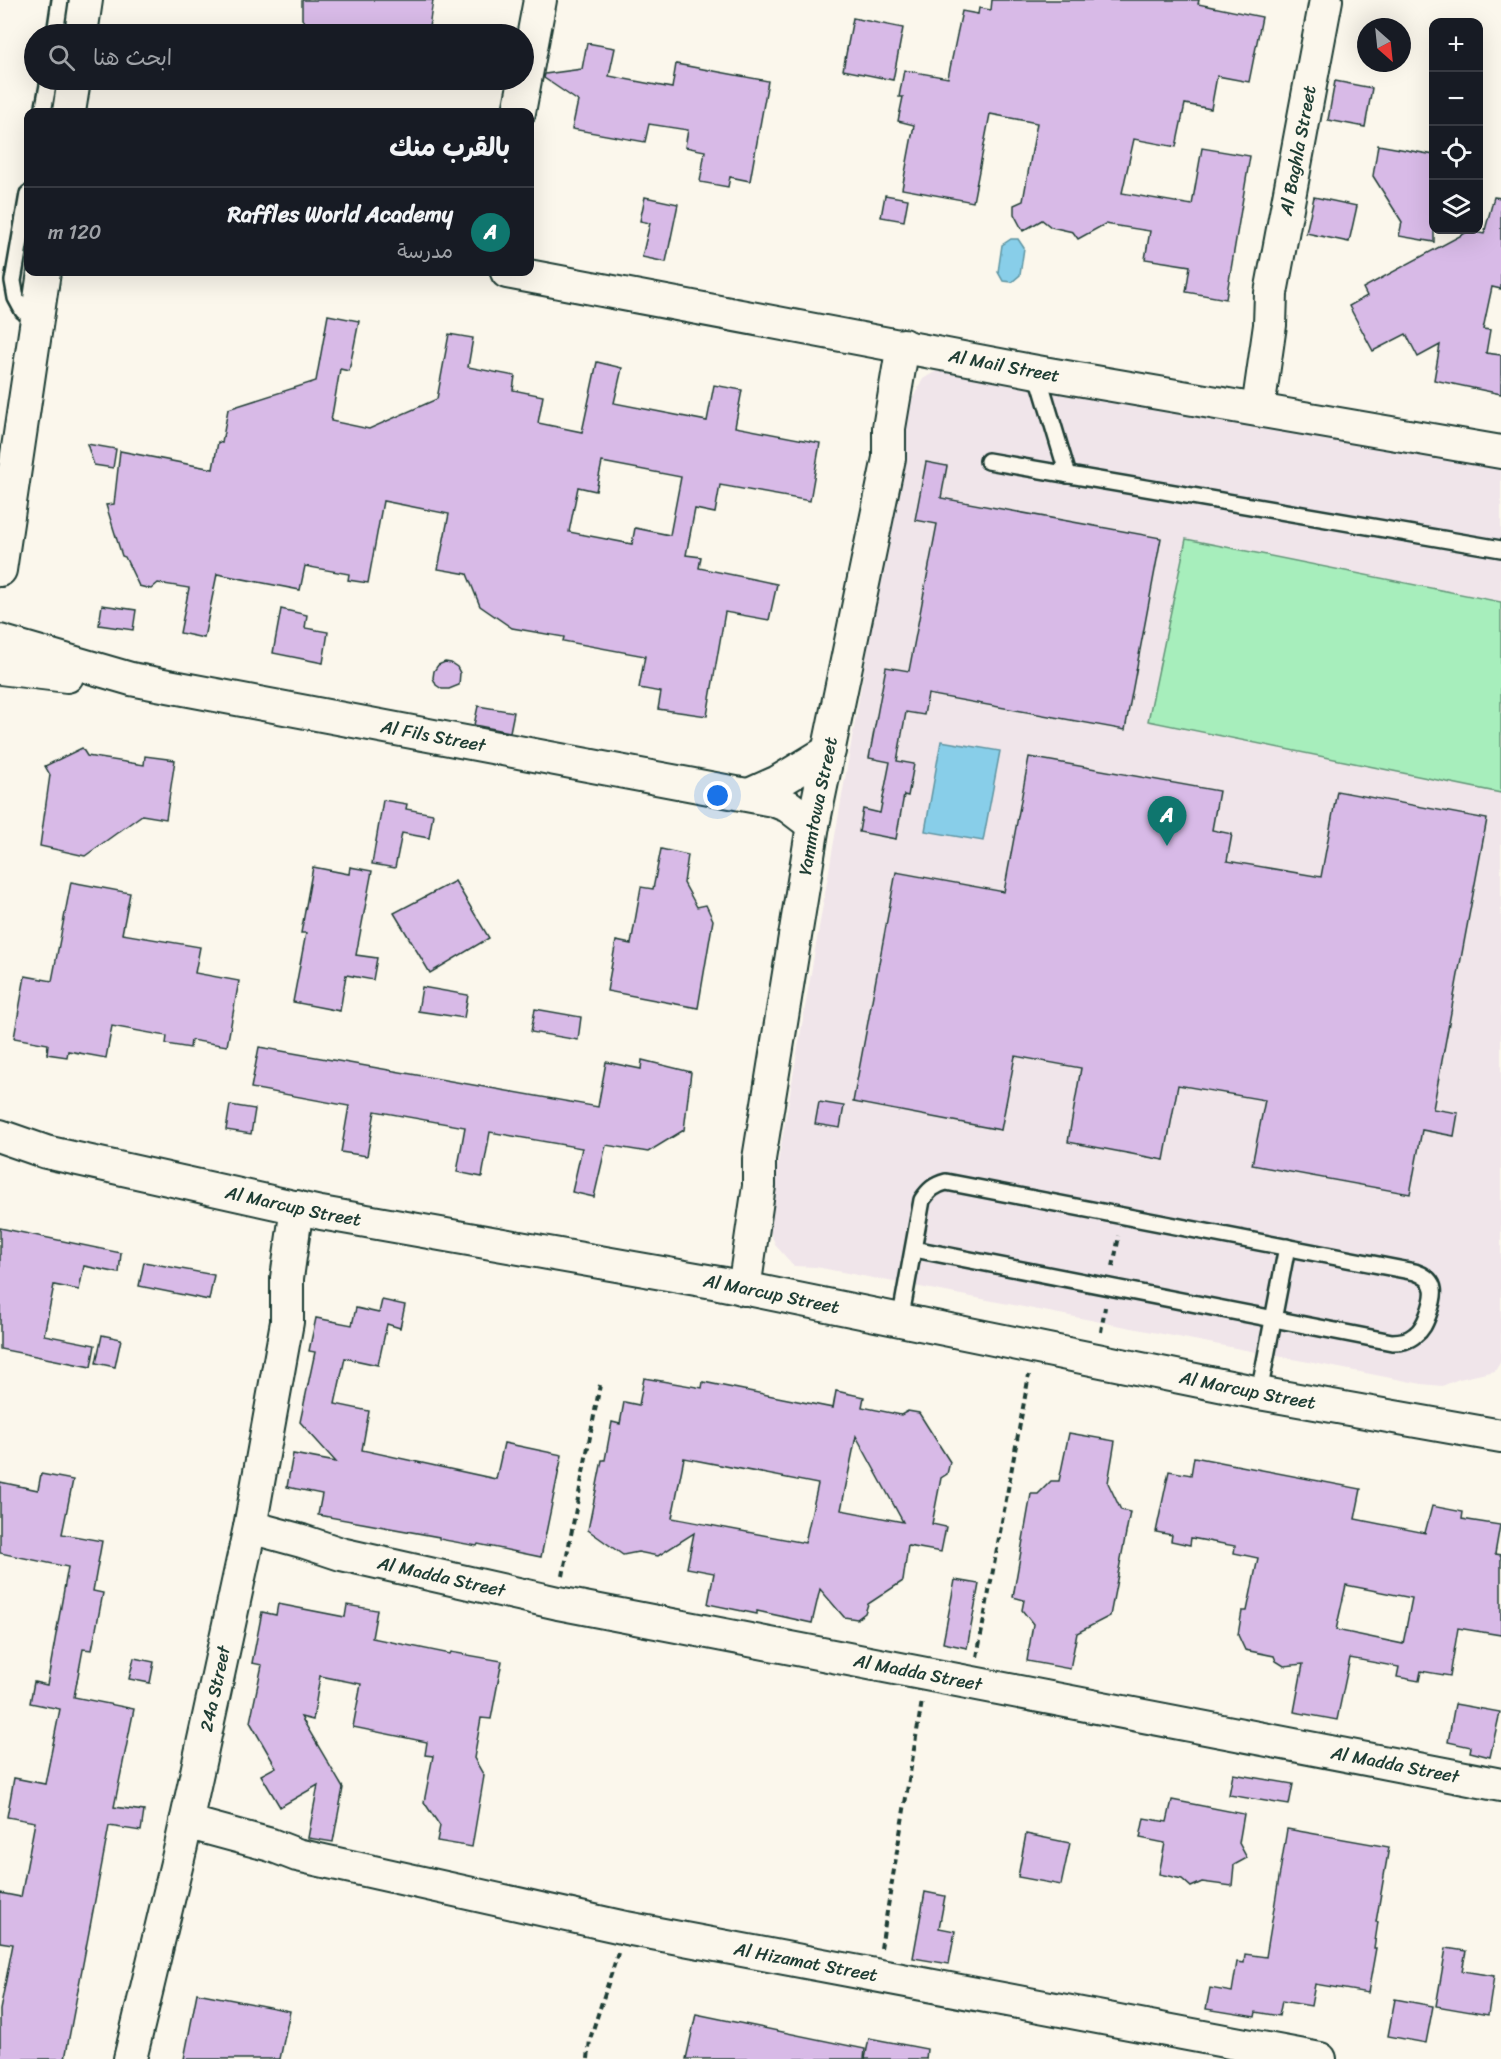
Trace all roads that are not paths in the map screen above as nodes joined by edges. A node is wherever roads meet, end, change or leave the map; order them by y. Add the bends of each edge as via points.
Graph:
1 (60, 0) edge
2 (86, 0) edge
3 (540, 0) edge
4 (1326, 0) edge
5 (56, 24) edge
6 (82, 24) edge
7 (534, 32) edge
8 (46, 90) edge
9 (72, 90) edge
10 (523, 90) edge
11 (44, 108) edge
12 (70, 108) edge
13 (520, 108) edge
14 (24, 217) edge
15 (43, 276) edge
16 (529, 276) edge
17 (36, 318) junction
18 (914, 347) junction
19 (1038, 372) junction
20 (1247, 407) junction
21 (1501, 452) edge
22 (988, 461) dead end
23 (1068, 475) junction
24 (1501, 549) edge
25 (0, 570) edge
26 (0, 641) edge
27 (0, 668) edge
28 (118, 676) junction
29 (829, 752) junction
30 (749, 795) junction
31 (813, 825) junction
32 (0, 1136) edge
33 (41, 1151) junction
34 (0, 1152) edge
35 (309, 1210) junction
36 (1287, 1247) junction
37 (914, 1249) junction
38 (732, 1286) junction
39 (1274, 1317) junction
40 (900, 1321) junction
41 (1260, 1393) junction
42 (1501, 1436) edge
43 (248, 1537) junction
44 (1501, 1785) edge
45 (184, 1834) junction
46 (1264, 2054) edge
47 (130, 2059) edge
48 (1320, 2059) edge

1 - 5 lane
2 - 6 street
3 - 7 street
4 - 20 street, Al Baghla Street via 1270,298 1270,325
8 - 11 lane
9 - 12 street
10 - 13 street
14 - 17 lane via 13,281 23,311
15 - 17 street
16 - 18 street, Al Mail Street
17 - 25 street
18 - 19 street, Al Mail Street
18 - 29 street, Yammtowa Street
19 - 20 street, Al Mail Street
19 - 23 lane
20 - 21 street, Al Mail Street
22 - 23 lane
23 - 24 lane
26 - 28 street, Al Fils Street
27 - 28 street, Al Fils Street via 78,677
28 - 30 street, Al Fils Street
29 - 30 street
29 - 31 street, Yammtowa Street
30 - 31 street, Al Fils Street via 781,803
31 - 38 street, Yammtowa Street via 759,1159 742,1201
32 - 33 street, Al Marcup Street
33 - 34 street, Al Marcup Street
33 - 35 street, Al Marcup Street
35 - 38 street, Al Marcup Street
35 - 43 street, 24a Street via 287,1278 287,1318
36 - 37 lane via 946,1182 936,1185 922,1200
36 - 39 lane
36 - 39 lane via 1422,1274 1432,1284 1434,1298 1420,1331 1400,1342
37 - 39 lane
37 - 40 lane
38 - 40 street, Al Marcup Street
39 - 41 lane
40 - 41 street, Al Marcup Street
41 - 42 street, Al Marcup Street
43 - 44 street, Al Madda Street via 297,1554 337,1553 558,1603
43 - 45 street, 24a Street
45 - 46 street, Al Hizamat Street via 254,1855 295,1854 626,1928
45 - 47 street, 24a Street
46 - 48 street, Al Hizamat Street

